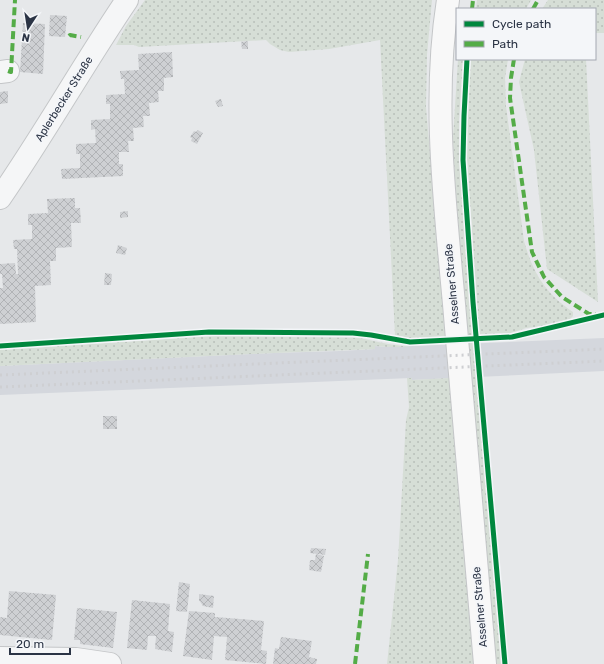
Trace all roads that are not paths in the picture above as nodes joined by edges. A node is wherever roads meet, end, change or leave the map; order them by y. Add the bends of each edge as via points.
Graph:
1 (127, 0) edge
2 (448, 0) edge
3 (0, 198) edge
4 (0, 658) edge
5 (110, 664) edge
6 (485, 664) edge

1 - 3 street, Aplerbecker Straße
2 - 6 main road, Asselner Straße via 442,60 442,156
4 - 5 street via 76,659

